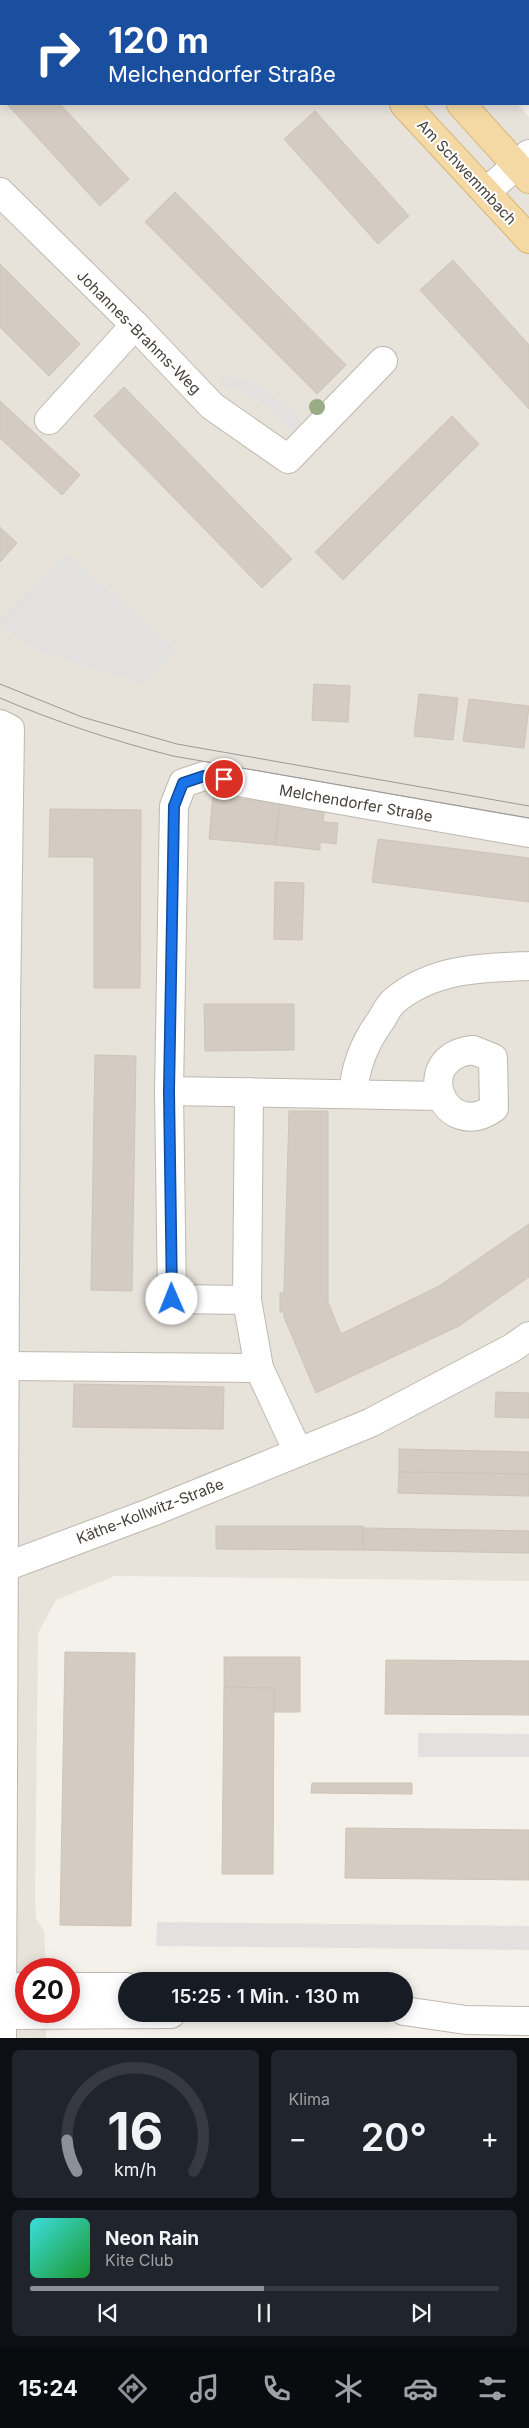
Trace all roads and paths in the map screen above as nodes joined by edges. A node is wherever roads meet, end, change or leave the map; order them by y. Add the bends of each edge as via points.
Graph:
1 (405, 105) edge
2 (462, 105) edge
3 (525, 166) edge
4 (0, 192) edge
5 (486, 192) junction
6 (529, 239) edge
7 (135, 325) junction
8 (383, 361) dead end
9 (49, 420) dead end
10 (5, 727) edge
11 (529, 833) edge
12 (4, 940) edge
13 (529, 966) edge
14 (3, 1008) edge
15 (169, 1091) junction
16 (249, 1092) junction
17 (353, 1094) junction
18 (440, 1096) dead end
19 (3, 1099) edge
20 (2, 1266) edge
21 (247, 1300) junction
22 (529, 1336) edge
23 (4, 1366) junction
24 (259, 1368) junction
25 (298, 1452) junction
26 (2, 1568) edge
27 (80, 1986) edge
28 (118, 1987) edge
29 (6, 2004) edge
30 (118, 2011) edge
31 (413, 2012) edge
32 (529, 2020) edge

1 - 5 main road, Am Schwemmbach
2 - 3 main road
3 - 5 street
4 - 7 street, Johannes-Brahms-Weg
5 - 6 main road, Am Schwemmbach
7 - 8 street, Johannes-Brahms-Weg via 212,406 288,459
7 - 9 street
10 - 12 street
11 - 15 street, Melchendorfer Straße via 204,776 183,783 174,806
12 - 14 street
13 - 17 street via 456,971 422,982 393,1002 366,1041 354,1077
14 - 19 street
15 - 16 street
15 - 21 street via 172,1299
16 - 17 street
16 - 21 street
17 - 18 street
19 - 20 street
20 - 23 street
21 - 24 street
22 - 25 street, Käthe-Kollwitz-Straße via 370,1423
23 - 24 street
23 - 26 street
24 - 25 street
25 - 26 street, Käthe-Kollwitz-Straße via 152,1512
26 - 29 street
27 - 28 street
29 - 30 street
31 - 32 street via 466,2020

